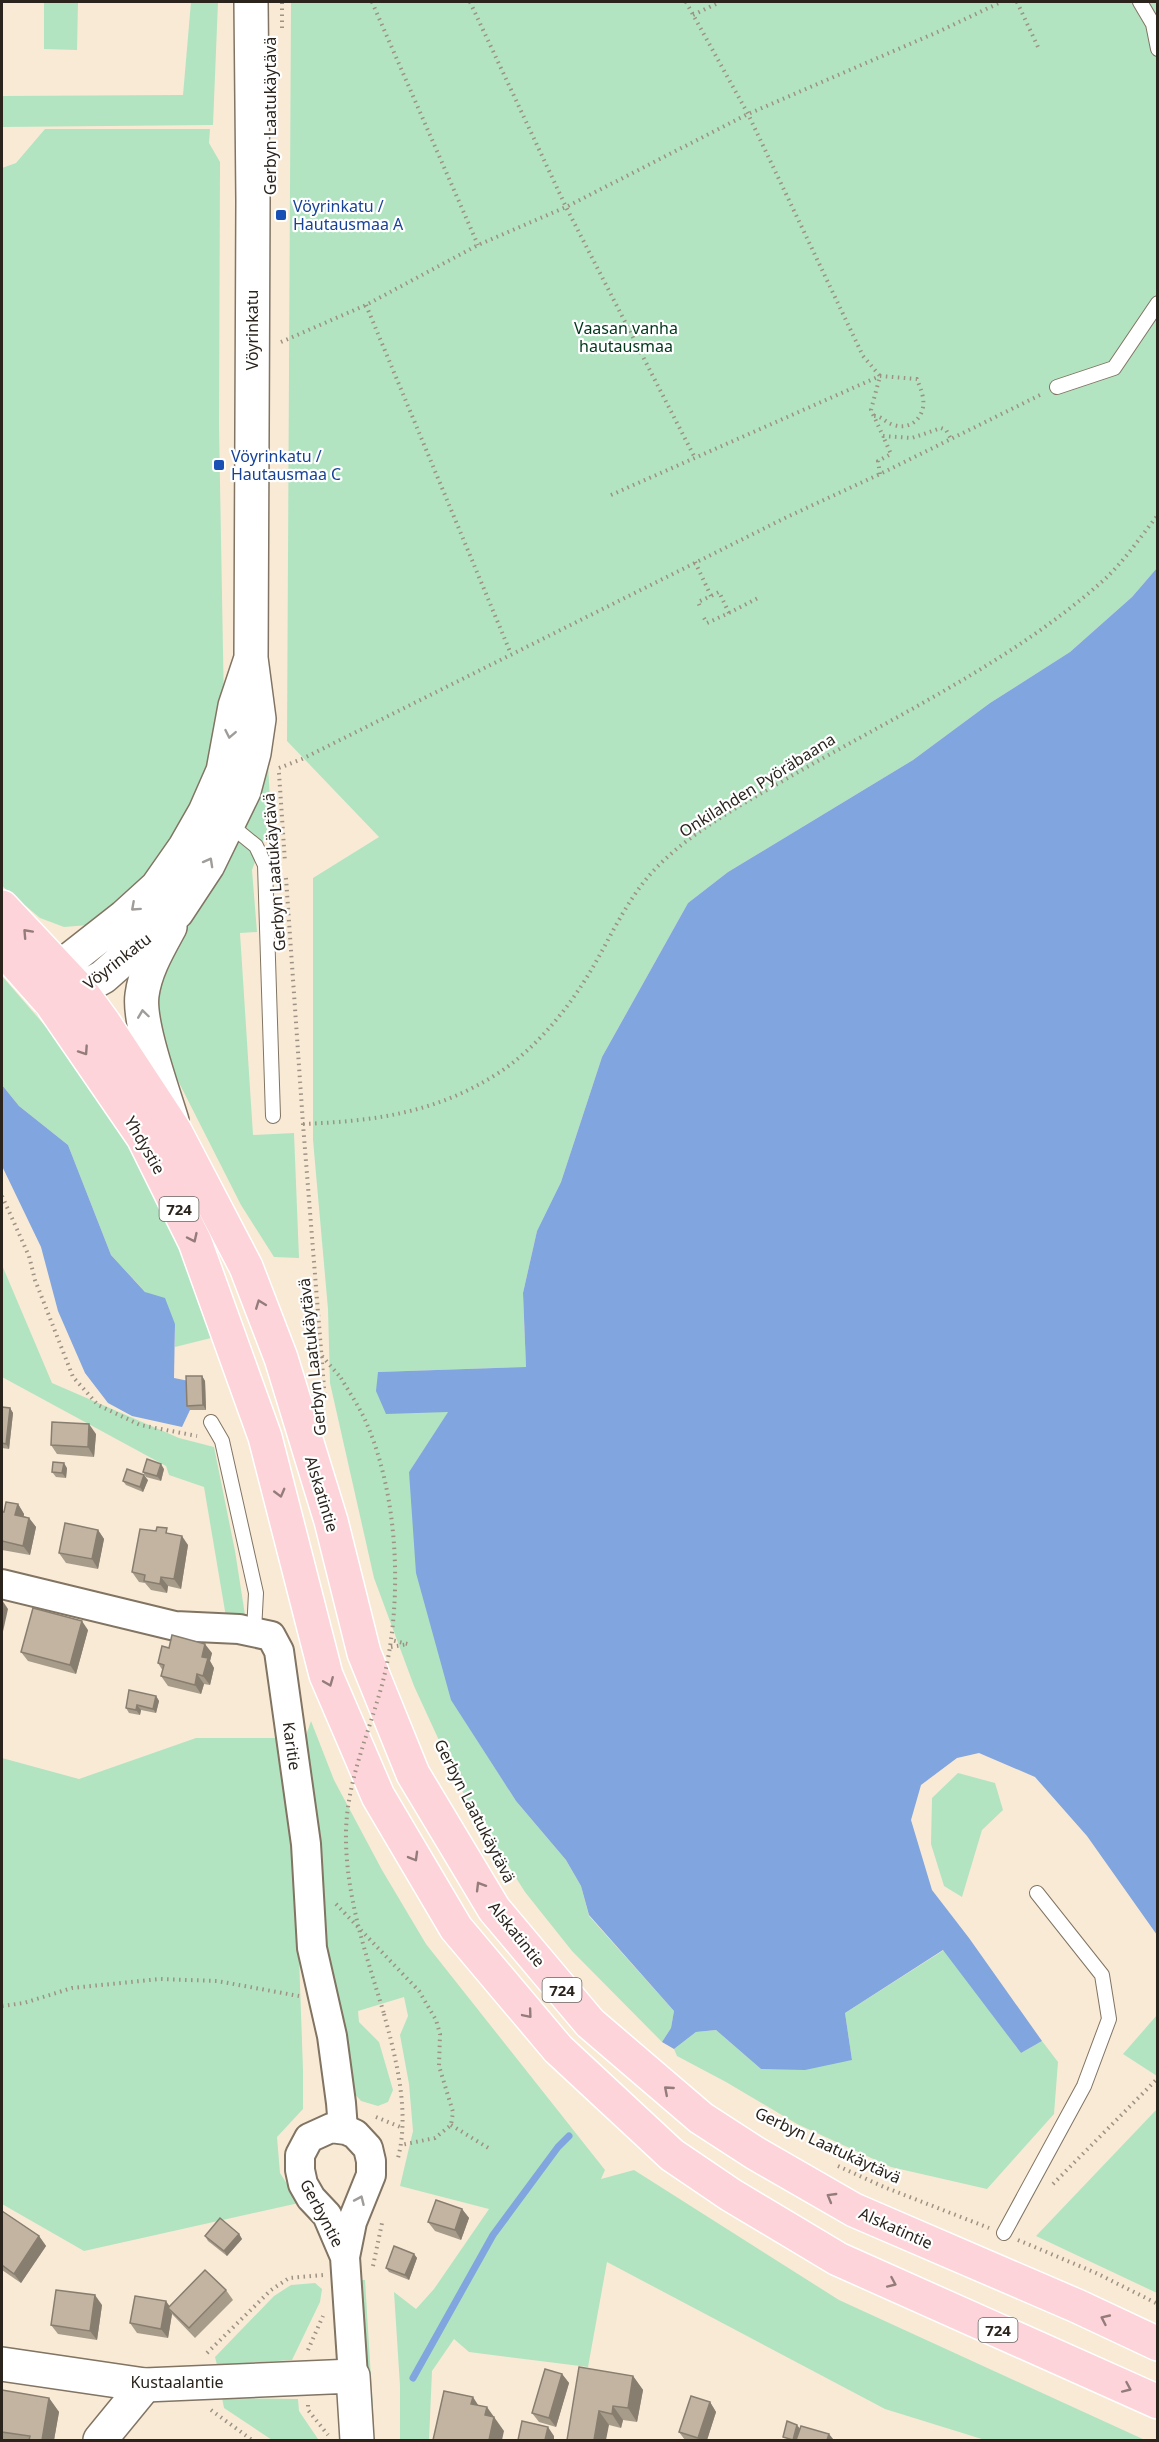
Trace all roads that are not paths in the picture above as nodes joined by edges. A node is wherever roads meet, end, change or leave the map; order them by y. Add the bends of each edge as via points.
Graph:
1 (250, 2) edge
2 (1140, 2) edge
3 (1158, 49) edge
4 (1158, 303) edge
5 (1057, 387) road end
6 (217, 818) junction
7 (2, 907) edge
8 (177, 912) junction
9 (2, 948) edge
10 (64, 987) junction
11 (273, 1116) dead end
12 (175, 1131) junction
13 (281, 1358) joint
14 (211, 1422) dead end
15 (2, 1584) edge
16 (254, 1631) junction
17 (1037, 1893) dead end
18 (343, 2129) junction
19 (1004, 2234) road end
20 (346, 2266) junction
21 (1158, 2344) edge
22 (2, 2364) edge
23 (353, 2376) junction
24 (145, 2385) junction
25 (1158, 2402) edge
26 (100, 2440) edge
27 (357, 2440) edge

1 - 6 main road, Vöyrinkatu via 251,658 235,706
2 - 3 lane via 1153,24
4 - 5 lane via 1114,368
8 -> 6 main road, Vöyrinkatu via 208,865
6 -> 10 main road, Vöyrinkatu via 185,848 157,887 124,917
6 - 11 lane via 256,846 265,865
10 -> 7 main road, Yhdystie / 724
8 - 10 main road, Vöyrinkatu via 103,976
12 -> 8 main road via 145,1026 141,997 147,971
9 - 10 main road, Yhdystie / 724
10 - 12 main road, Yhdystie / 724 via 104,1023
10 -> 25 main road, Yhdystie / 724 via 195,1242 265,1437 326,1675 378,1796 456,1928 558,2049 672,2155 730,2195 838,2259
13 -> 12 main road, Yhdystie / 724 via 246,1267
21 -> 13 main road, Alskatintie / 724 via 854,2210 701,2118 590,2023 494,1909 413,1774 364,1653 331,1521
14 - 16 lane via 222,1441 256,1593
15 - 16 street via 175,1626
16 - 18 street, Karitie via 271,1636 279,1652 306,1844 312,1948 332,2036
17 - 19 lane via 1102,1975 1109,2019 1083,2086
20 -> 18 street, Gerbyntie via 352,2222 371,2175 371,2161 364,2141
18 - 20 street, Gerbyntie via 323,2130 309,2138 300,2155 300,2170 311,2198 327,2215
20 - 23 street, Gerbyntie
22 - 24 main road, Kustaalantie
23 - 24 main road, Kustaalantie
23 - 27 main road, Gerbyntie
24 - 26 main road

